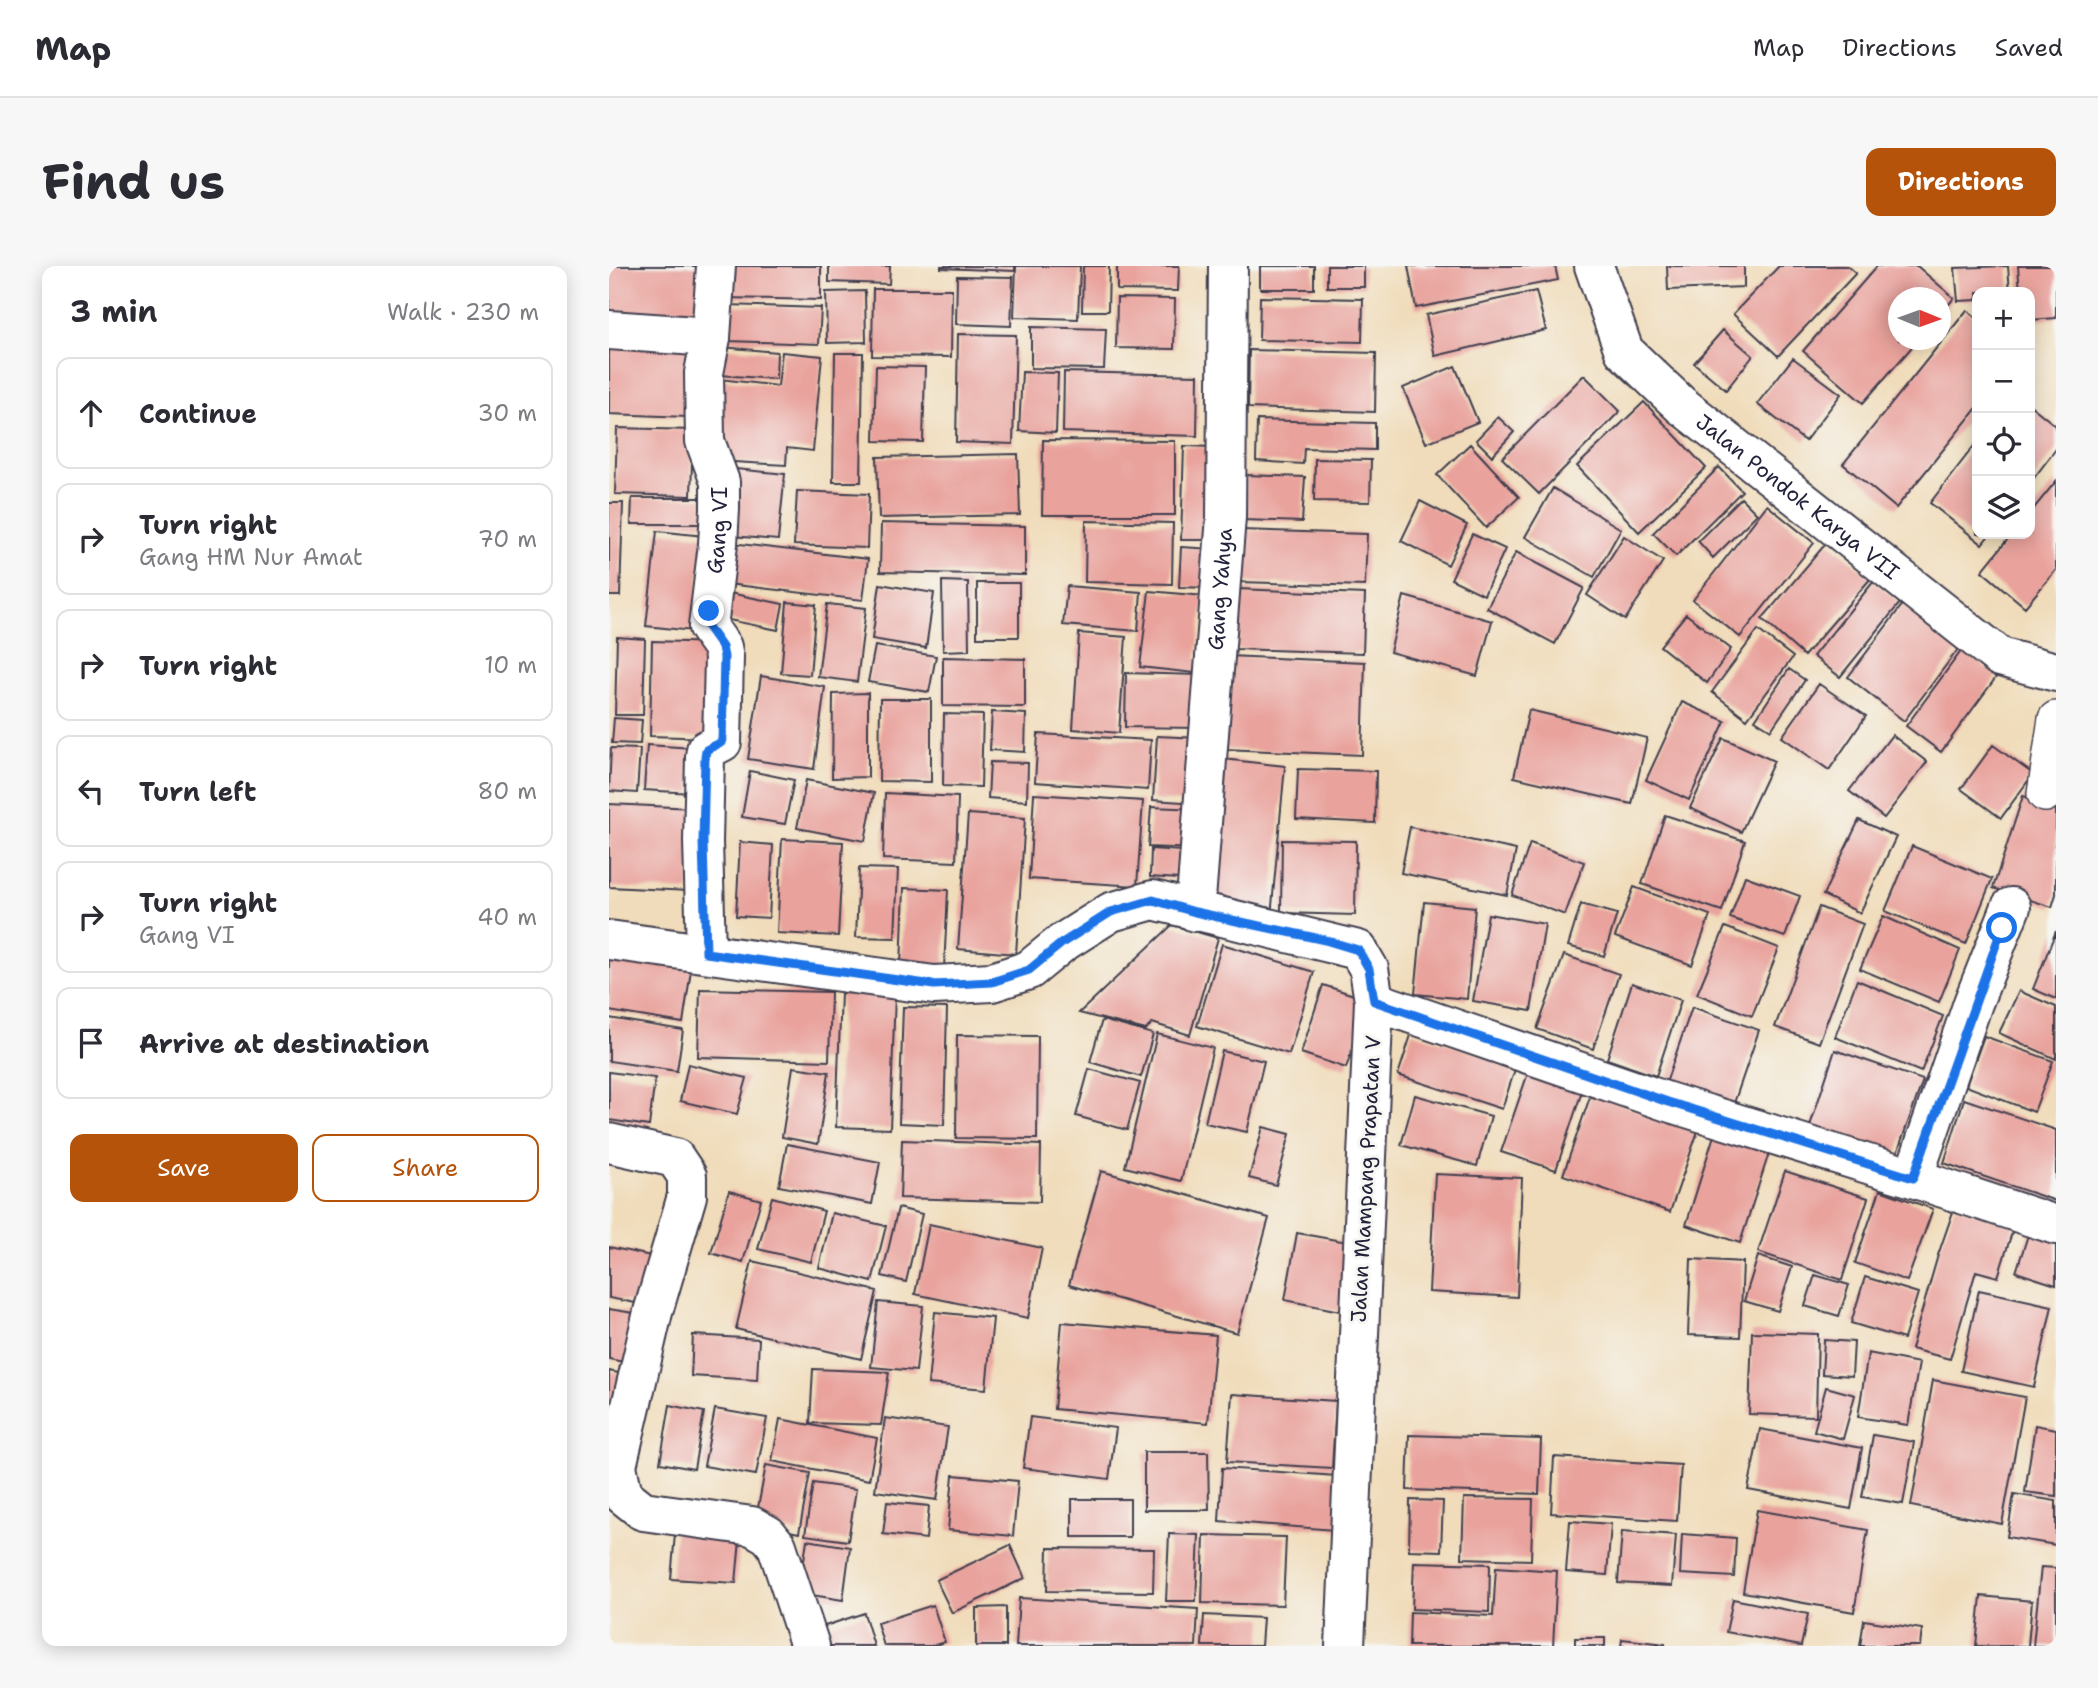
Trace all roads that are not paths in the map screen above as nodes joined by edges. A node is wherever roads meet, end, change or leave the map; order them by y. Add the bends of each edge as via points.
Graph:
1 (716, 266) edge
2 (1228, 266) edge
3 (1594, 266) edge
4 (609, 330) edge
5 (711, 337) junction
6 (2056, 672) edge
7 (2056, 719) edge
8 (2045, 794) dead end
9 (2011, 906) dead end
10 (1195, 912) junction
11 (609, 940) edge
12 (706, 953) junction
13 (1374, 1001) junction
14 (609, 1143) edge
15 (1913, 1178) junction
16 (2056, 1225) edge
17 (810, 1646) edge
18 (1345, 1646) edge

1 - 5 street, Gang VI
2 - 10 street, Gang Yahya via 1226,517
3 - 6 street, Jalan Pondok Karya VII via 1624,351 1681,405 2000,657
4 - 5 street
5 - 12 street, Gang VI via 704,373 705,441 720,482 720,509 708,627 724,657 722,742 706,750 705,757
7 - 8 lane
9 - 15 street
10 - 12 street, Jalan Mampang Prapatan V via 1153,900 1111,912 1029,970 992,982 934,985
10 - 13 street, Jalan Mampang Prapatan V via 1358,950 1369,969
11 - 12 street, Jalan Mampang Prapatan V
13 - 15 street via 1668,1102
13 - 18 street, Jalan Mampang Prapatan V
14 - 17 street via 675,1158 687,1176 687,1196 653,1312 617,1466 622,1495 643,1511 752,1526 768,1535 777,1546
15 - 16 street

